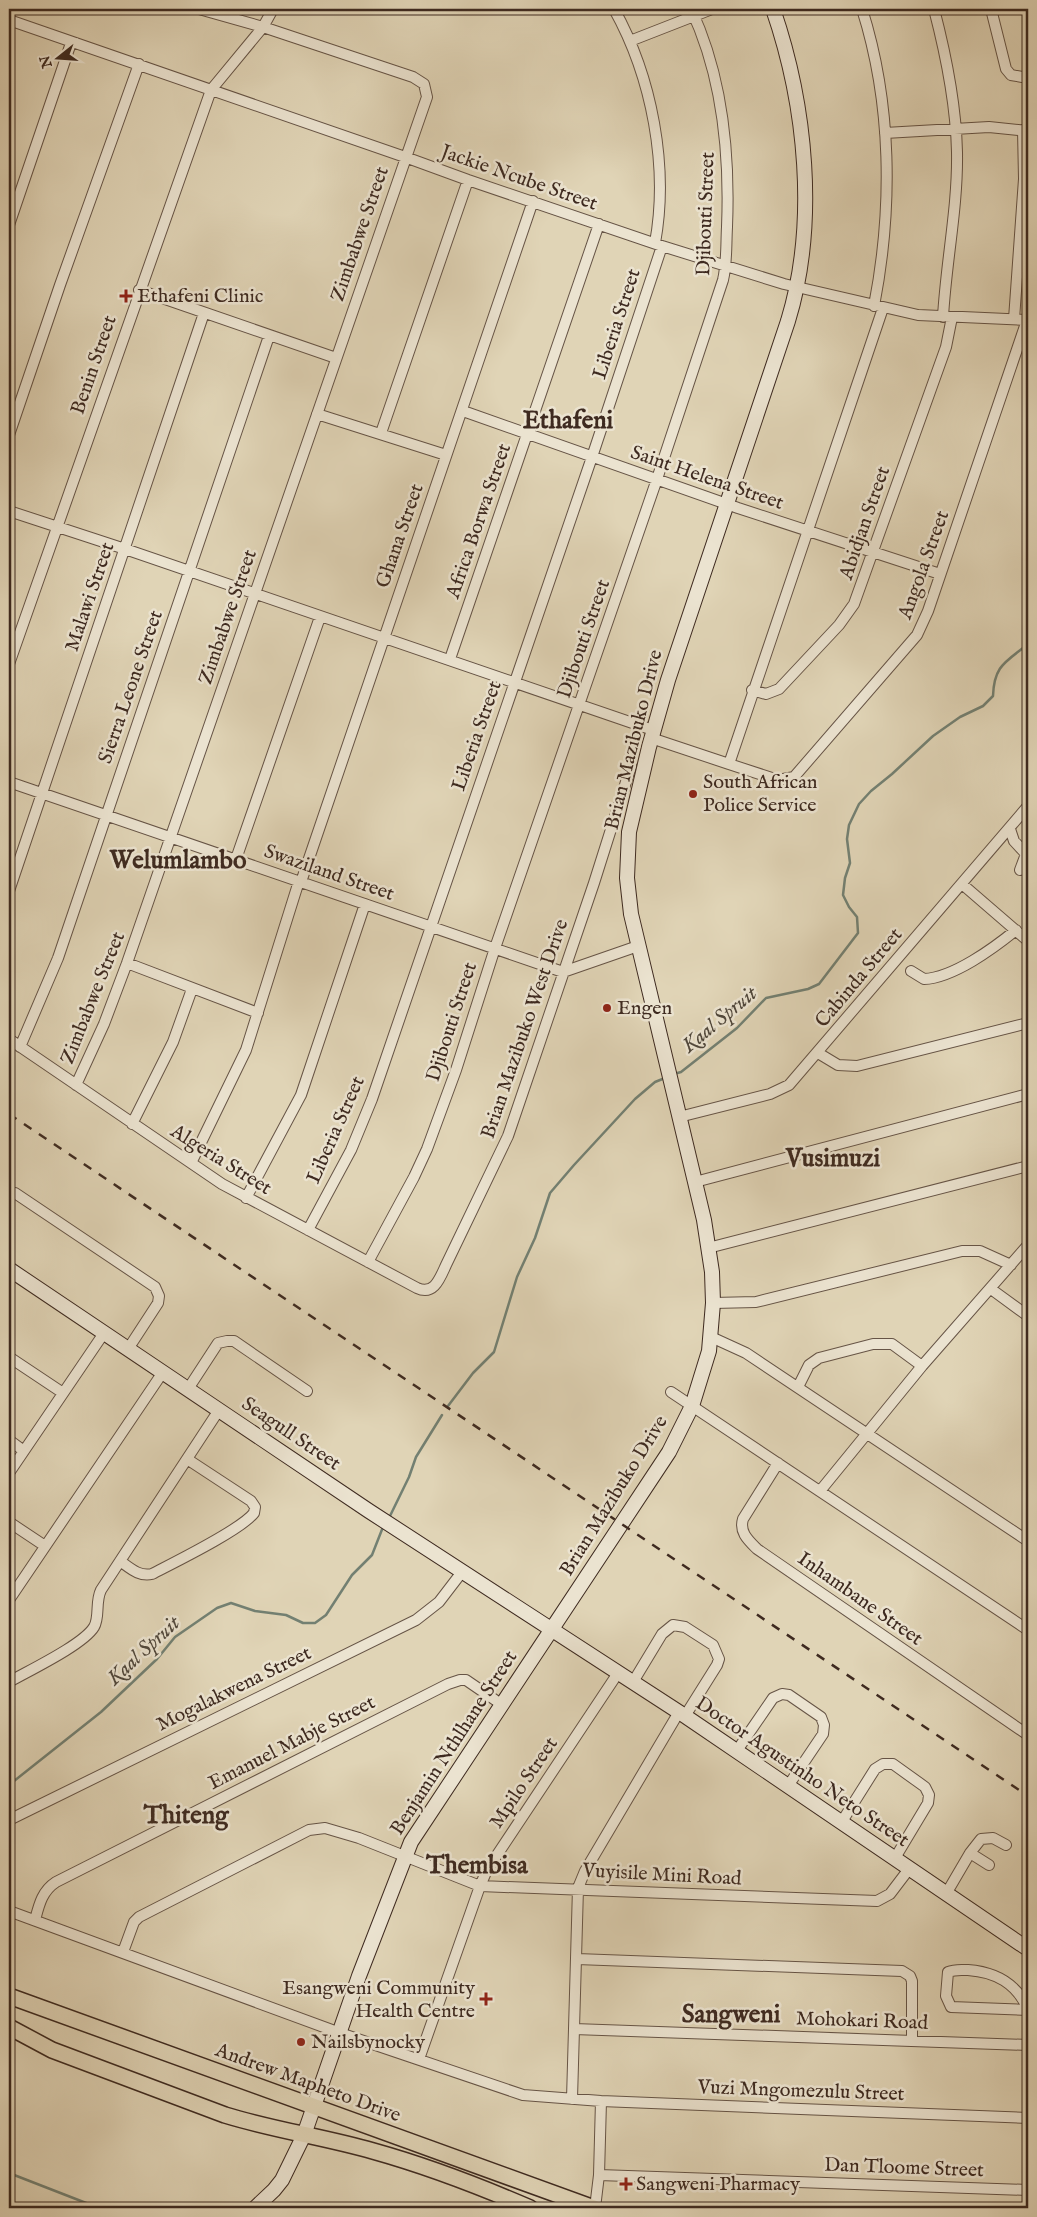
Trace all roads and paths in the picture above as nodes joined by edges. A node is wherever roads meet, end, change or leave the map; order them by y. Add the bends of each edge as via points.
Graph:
1 (273, 9) edge
2 (614, 9) edge
3 (712, 9) edge
4 (773, 9) edge
5 (862, 9) edge
6 (934, 9) edge
7 (991, 9) edge
8 (206, 10) edge
9 (693, 12) edge
10 (9, 20) edge
11 (262, 27) junction
12 (630, 40) junction
13 (71, 43) junction
14 (139, 64) junction
15 (1028, 78) edge
16 (211, 90) junction
17 (955, 130) junction
18 (1026, 130) edge
19 (885, 133) junction
20 (406, 157) junction
21 (468, 180) junction
22 (533, 201) junction
23 (599, 224) junction
24 (9, 225) edge
25 (658, 245) junction
26 (726, 266) junction
27 (797, 288) junction
28 (139, 290) junction
29 (879, 307) junction
30 (204, 313) junction
31 (947, 317) junction
32 (1014, 319) junction
33 (1027, 320) edge
34 (269, 336) junction
35 (336, 358) junction
36 (463, 411) junction
37 (317, 414) junction
38 (382, 433) junction
39 (527, 434) junction
40 (9, 435) edge
41 (446, 455) junction
42 (592, 457) junction
43 (658, 479) junction
44 (727, 504) junction
45 (9, 511) edge
46 (56, 526) junction
47 (807, 530) junction
48 (125, 549) junction
49 (874, 552) junction
50 (189, 571) junction
51 (940, 574) junction
52 (254, 594) junction
53 (320, 616) junction
54 (384, 638) junction
55 (450, 659) junction
56 (9, 664) edge
57 (514, 682) junction
58 (752, 690) junction
59 (580, 704) junction
60 (652, 734) junction
61 (728, 764) junction
62 (631, 766) dead end
63 (9, 782) edge
64 (42, 794) junction
65 (1028, 806) edge
66 (105, 815) junction
67 (1010, 829) junction
68 (171, 838) junction
69 (236, 859) junction
70 (1020, 870) dead end
71 (300, 881) junction
72 (962, 884) junction
73 (9, 891) edge
74 (365, 904) junction
75 (430, 926) junction
76 (1016, 930) junction
77 (1028, 941) edge
78 (638, 946) junction
79 (495, 948) junction
80 (127, 963) junction
81 (911, 971) dead end
82 (563, 972) junction
83 (192, 989) junction
84 (258, 1013) junction
85 (1028, 1023) edge
86 (9, 1039) edge
87 (20, 1047) junction
88 (818, 1053) junction
89 (76, 1086) junction
90 (1028, 1094) edge
91 (679, 1117) junction
92 (132, 1124) junction
93 (191, 1163) junction
94 (1028, 1166) edge
95 (695, 1182) junction
96 (9, 1193) edge
97 (246, 1198) junction
98 (308, 1230) junction
99 (1028, 1245) edge
100 (708, 1248) junction
101 (368, 1262) junction
102 (1011, 1265) junction
103 (9, 1269) edge
104 (991, 1289) junction
105 (426, 1291) joint
106 (713, 1303) junction
107 (1028, 1316) edge
108 (104, 1333) junction
109 (711, 1337) junction
110 (128, 1349) junction
111 (9, 1357) edge
112 (922, 1366) junction
113 (163, 1372) junction
114 (798, 1387) junction
115 (188, 1389) junction
116 (307, 1391) dead end
117 (63, 1392) junction
118 (671, 1392) dead end
119 (692, 1406) junction
120 (219, 1410) junction
121 (866, 1434) junction
122 (9, 1440) edge
123 (24, 1450) junction
124 (187, 1459) junction
125 (778, 1463) junction
126 (9, 1473) edge
127 (820, 1491) junction
128 (9, 1522) edge
129 (1028, 1541) edge
130 (45, 1546) junction
131 (120, 1561) junction
132 (462, 1572) junction
133 (9, 1600) edge
134 (1028, 1630) edge
135 (551, 1631) junction
136 (618, 1673) junction
137 (9, 1682) edge
138 (633, 1682) junction
139 (501, 1704) junction
140 (682, 1714) junction
141 (1028, 1735) edge
142 (736, 1752) junction
143 (788, 1786) junction
144 (9, 1820) edge
145 (841, 1823) junction
146 (1006, 1845) dead end
147 (970, 1853) junction
148 (405, 1856) junction
149 (894, 1858) junction
150 (989, 1865) dead end
151 (909, 1869) junction
152 (480, 1886) junction
153 (578, 1888) junction
154 (946, 1894) junction
155 (9, 1911) edge
156 (34, 1920) junction
157 (1028, 1948) edge
158 (123, 1952) junction
159 (577, 1959) junction
160 (9, 1996) edge
161 (1028, 2009) edge
162 (9, 2027) edge
163 (574, 2029) junction
164 (340, 2033) junction
165 (912, 2041) junction
166 (1028, 2041) edge
167 (1028, 2045) edge
168 (419, 2059) junction
169 (572, 2099) junction
170 (601, 2101) junction
171 (314, 2106) junction
172 (1028, 2118) edge
173 (304, 2135) junction
174 (600, 2175) junction
175 (1028, 2190) edge
176 (255, 2208) edge
177 (530, 2208) edge
178 (595, 2208) edge

1 - 11 street, Benin Street
2 - 12 street, Liberia Street
3 - 9 street
4 - 27 street, Brian Mazibuko Drive via 791,71 804,170 804,222
5 - 19 street via 872,48
6 - 17 street, Abidjan Street via 944,46
7 - 15 street via 1006,69 1011,75
8 - 11 street
9 - 12 street
9 - 26 street, Djibouti Street via 714,76 724,124 728,181
10 - 13 street, Jackie Ncube Street
11 - 16 street, Benin Street
11 - 20 street, Zimbabwe Street via 413,77 424,84 427,97
12 - 25 street, Liberia Street via 642,75 655,136
13 - 14 street, Jackie Ncube Street
13 - 24 street
14 - 16 street, Jackie Ncube Street
14 - 40 street
16 - 20 street, Jackie Ncube Street
16 - 28 street, Benin Street
17 - 18 street via 989,127
17 - 19 street
17 - 31 street, Abidjan Street via 957,168
18 - 32 street
19 - 29 street via 886,210
20 - 21 street, Jackie Ncube Street
20 - 35 street, Zimbabwe Street
21 - 22 street, Jackie Ncube Street
21 - 38 street
22 - 23 street, Jackie Ncube Street
22 - 36 street, Ghana Street
23 - 25 street, Jackie Ncube Street
23 - 39 street, Africa Borwa Street
25 - 26 street, Jackie Ncube Street
25 - 42 street, Liberia Street
26 - 27 street, Jackie Ncube Street
26 - 43 street, Djibouti Street via 714,312
27 - 29 street, Jackie Ncube Street
27 - 44 street, Brian Mazibuko Drive
28 - 30 street
28 - 46 street, Benin Street
29 - 31 street, Jackie Ncube Street
29 - 47 street
30 - 34 street
30 - 48 street, Malawi Street
31 - 32 street, Jackie Ncube Street
31 - 49 street, Abidjan Street via 946,347
32 - 33 street, Jackie Ncube Street
33 - 51 street, Angola Street
34 - 35 street
34 - 50 street, Sierra Leone Street
35 - 37 street, Zimbabwe Street
36 - 39 street, Saint Helena Street
36 - 41 street, Ghana Street
37 - 38 street
37 - 52 street, Zimbabwe Street
38 - 41 street
39 - 42 street, Saint Helena Street
39 - 55 street, Africa Borwa Street
41 - 54 street, Ghana Street
42 - 43 street, Saint Helena Street
42 - 57 street, Liberia Street
43 - 44 street, Saint Helena Street
43 - 59 street, Djibouti Street
44 - 47 street, Saint Helena Street
44 - 60 street, Brian Mazibuko Drive
45 - 46 street, Angola Street
46 - 48 street, Angola Street
46 - 56 street, Benin Street
47 - 49 street, Saint Helena Street
47 - 58 street
48 - 50 street, Angola Street
48 - 64 street, Malawi Street
49 - 51 street, Saint Helena Street
49 - 58 street, Abidjan Street via 854,604 839,625 775,692 766,694
50 - 52 street, Angola Street
50 - 66 street, Sierra Leone Street
51 - 61 street, Angola Street via 922,624 911,643 798,774 778,780
52 - 53 street, Angola Street
52 - 68 street, Zimbabwe Street
53 - 54 street, Angola Street
53 - 69 street
54 - 55 street, Angola Street
54 - 71 street, Ghana Street
55 - 57 street, Angola Street
57 - 59 street, Angola Street
57 - 75 street, Liberia Street
58 - 61 street
59 - 60 street, Angola Street
59 - 79 street, Djibouti Street
60 - 61 street, Angola Street
60 - 78 street, Brian Mazibuko Drive via 631,820 627,855 628,898
62 - 82 street, Brian Mazibuko West Drive
63 - 64 street, Swaziland Street
64 - 66 street, Swaziland Street
64 - 73 street, Malawi Street
65 - 67 street, Cabinda Street
66 - 68 street, Swaziland Street
66 - 87 street, Sierra Leone Street via 56,965
67 - 70 street via 1014,841 1026,854
67 - 72 street, Cabinda Street
68 - 69 street, Swaziland Street
68 - 80 street, Zimbabwe Street
69 - 71 street, Swaziland Street
71 - 74 street, Swaziland Street
71 - 84 street, Ghana Street
72 - 76 street
72 - 88 street, Cabinda Street
74 - 75 street, Swaziland Street
74 - 97 street via 301,1095
75 - 79 street, Swaziland Street
75 - 98 street, Liberia Street via 362,1127
76 - 77 street
76 - 81 street via 988,951 940,976 924,979
78 - 82 street
78 - 91 street, Brian Mazibuko Drive
79 - 82 street, Swaziland Street
79 - 101 street, Djibouti Street via 427,1149
80 - 83 street
80 - 89 street, Zimbabwe Street
82 - 105 street, Brian Mazibuko West Drive via 500,1154 441,1277
83 - 84 street
83 - 92 street via 173,1042
84 - 93 street, Ghana Street via 239,1068
85 - 88 street via 857,1066 838,1065
86 - 87 street, Algeria Street
87 - 89 street, Algeria Street
88 - 91 street, Cabinda Street via 797,1077 780,1090
89 - 92 street, Algeria Street
90 - 95 street
91 - 95 street, Brian Mazibuko Drive
92 - 93 street, Algeria Street
93 - 97 street, Algeria Street
94 - 100 street
95 - 100 street, Brian Mazibuko Drive
96 - 110 street via 155,1287 158,1303
97 - 98 street, Algeria Street
98 - 101 street, Algeria Street
99 - 102 street
100 - 106 street, Brian Mazibuko Drive
101 - 105 street, Algeria Street
102 - 104 street
102 - 106 street via 980,1251 962,1251 756,1302
103 - 108 street, Seagull Street
104 - 107 street
104 - 112 street
106 - 109 street, Brian Mazibuko Drive
108 - 110 street, Seagull Street
108 - 117 street
109 - 114 street via 746,1353
109 - 119 street, Brian Mazibuko Drive
110 - 113 street, Seagull Street
111 - 117 street
112 - 114 street via 892,1344 873,1344 819,1358 809,1365
112 - 121 street
113 - 115 street, Seagull Street
113 - 130 street
114 - 121 street
115 - 116 street via 216,1345 227,1340 234,1341
115 - 120 street, Seagull Street
117 - 123 street
118 - 119 street
119 - 125 street
119 - 135 street, Brian Mazibuko Drive via 669,1452
120 - 124 street
120 - 132 street, Seagull Street
121 - 127 street
121 - 129 street
122 - 123 street
123 - 126 street
124 - 131 street
124 - 131 street via 251,1501 254,1514 152,1574 138,1573
125 - 127 street
125 - 141 street, Inhambane Street via 742,1519 745,1537 862,1622
127 - 134 street
128 - 130 street
130 - 133 street
131 - 137 street via 98,1596 96,1623 91,1632
132 - 135 street, Seagull Street
132 - 144 street, Mogalakwena Street via 439,1602 416,1620
135 - 136 street, Doctor Agustinho Neto Street
135 - 139 street, Benjamin Nthlhane Street
136 - 138 street, Doctor Agustinho Neto Street
136 - 152 street, Mpilo Street via 487,1870
138 - 140 street, Doctor Agustinho Neto Street
138 - 140 street via 662,1634 673,1625 685,1627 713,1645 718,1653 717,1665
139 - 148 street, Benjamin Nthlhane Street
139 - 156 street, Emanuel Mabje Street via 466,1680 448,1684 56,1882 45,1891
140 - 142 street, Doctor Agustinho Neto Street
140 - 153 street
142 - 143 street, Doctor Agustinho Neto Street
142 - 143 street via 772,1698 789,1695 821,1718 824,1725 823,1734
143 - 145 street, Doctor Agustinho Neto Street
145 - 149 street, Doctor Agustinho Neto Street
145 - 149 street via 875,1769 893,1764 925,1787 929,1795 928,1803
146 - 147 street via 993,1838 985,1838
147 - 150 street
147 - 154 street
148 - 152 street, Vuyisile Mini Road
148 - 158 street, Vuyisile Mini Road via 334,1830 314,1828 139,1918 134,1922
148 - 164 street, Benjamin Nthlhane Street
149 - 151 street, Doctor Agustinho Neto Street
151 - 153 street, Vuyisile Mini Road via 890,1894 877,1901
151 - 154 street, Doctor Agustinho Neto Street
152 - 153 street, Vuyisile Mini Road
152 - 168 street, Mpilo Street
153 - 159 street
154 - 157 street, Doctor Agustinho Neto Street
155 - 156 street, Vuzi Mngomezulu Street
156 - 158 street, Vuzi Mngomezulu Street
158 - 164 street, Vuzi Mngomezulu Street
159 - 163 street
159 - 165 street via 896,1970 906,1973 912,1981
160 - 171 main road, Andrew Mapheto Drive
161 - 161 street via 1014,1988 996,1975 978,1971 948,1972 946,1996 951,2007
162 - 173 main road, Andrew Mapheto Drive via 52,2050 225,2115
163 - 165 street, Mohokari Road
163 - 169 street
164 - 168 street, Vuzi Mngomezulu Street
164 - 171 street, Benjamin Nthlhane Street
165 - 167 street, Mohokari Road
166 - 167 street
168 - 169 street, Vuzi Mngomezulu Street via 508,2092 538,2098
169 - 170 street, Vuzi Mngomezulu Street
170 - 172 street, Vuzi Mngomezulu Street
170 - 174 street
171 - 173 street, Benjamin Nthlhane Street
171 - 178 main road, Andrew Mapheto Drive
173 - 176 street, Benjamin Nthlhane Street via 282,2180
173 - 177 main road, Andrew Mapheto Drive via 373,2151 448,2175
174 - 175 street, Dan Tloome Street
174 - 178 street

